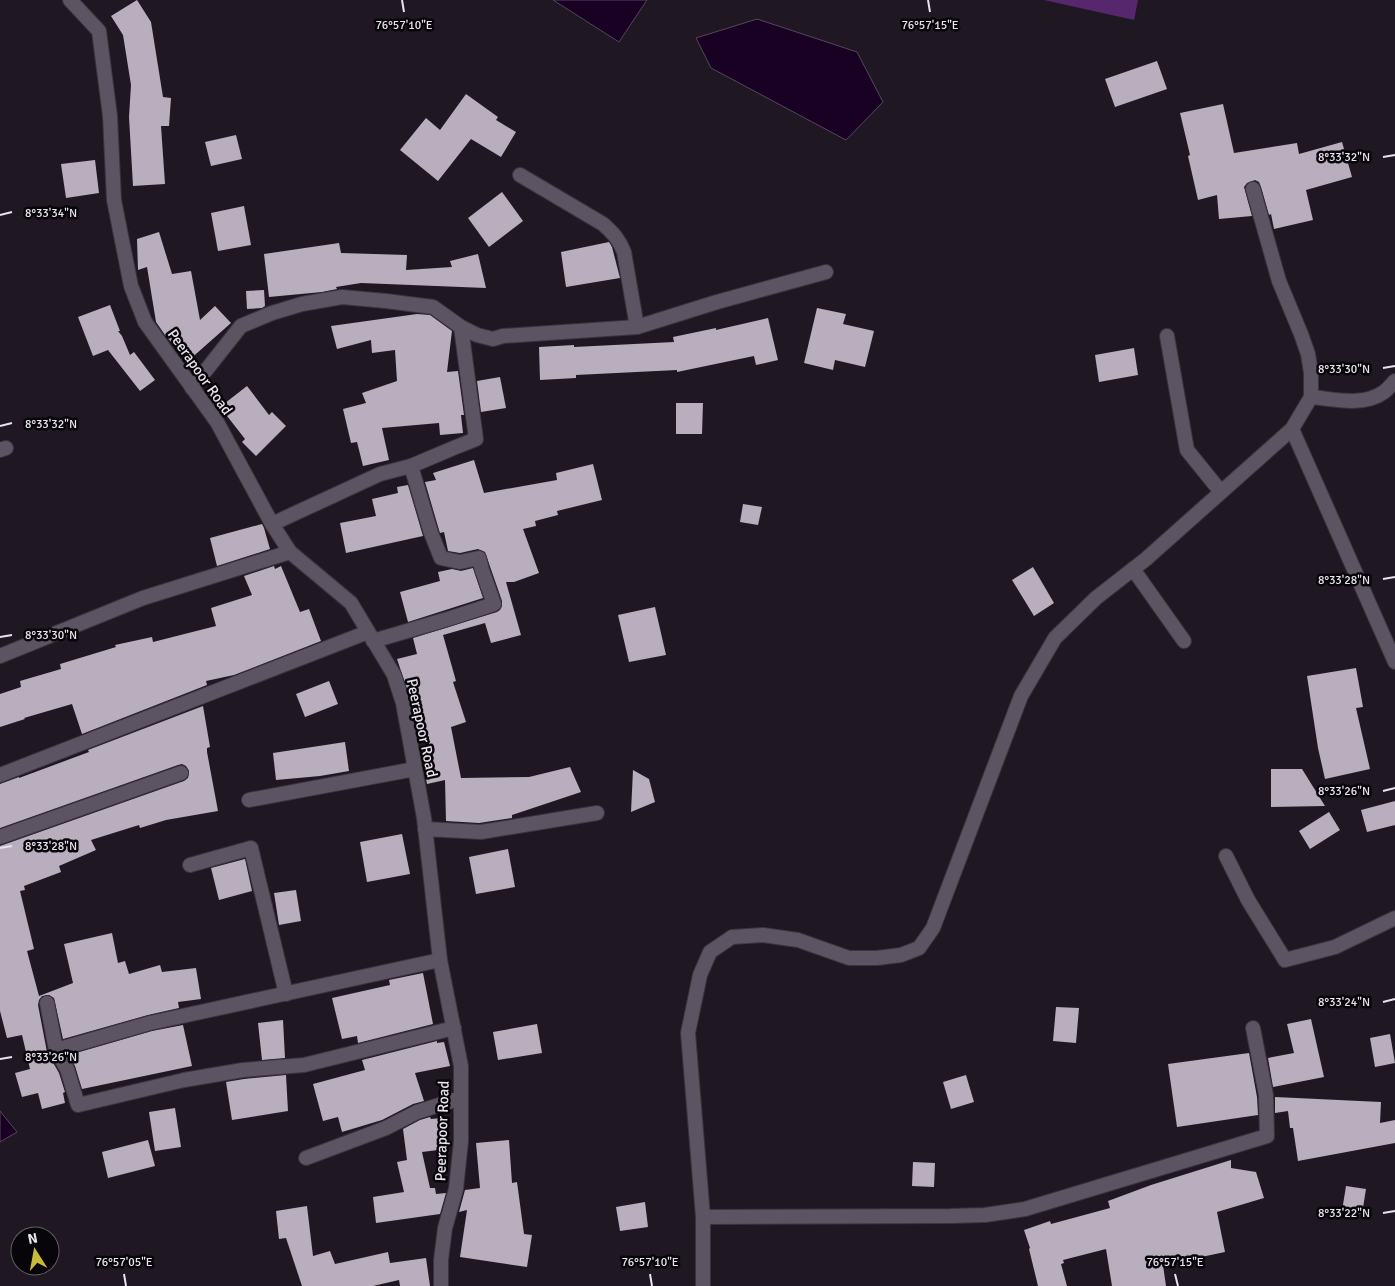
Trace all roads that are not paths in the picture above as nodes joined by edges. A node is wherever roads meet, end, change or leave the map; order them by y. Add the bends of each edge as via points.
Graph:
1 (70, 0) edge
2 (520, 175) dead end
3 (1253, 189) dead end
4 (826, 272) dead end
5 (637, 326) junction
6 (462, 327) junction
7 (1167, 336) dead end
8 (1395, 381) edge
9 (192, 388) junction
10 (1310, 397) junction
11 (1292, 429) junction
12 (411, 466) junction
13 (1221, 492) junction
14 (272, 524) junction
15 (290, 552) junction
16 (1133, 569) junction
17 (371, 636) junction
18 (1184, 641) dead end
19 (0, 656) edge
20 (1395, 662) edge
21 (415, 768) junction
22 (181, 773) dead end
23 (0, 775) edge
24 (249, 800) dead end
25 (597, 813) dead end
26 (425, 829) junction
27 (0, 837) edge
28 (1226, 856) dead end
29 (190, 865) dead end
30 (1395, 918) edge
31 (440, 960) junction
32 (286, 994) junction
33 (47, 1003) dead end
34 (454, 1028) junction
35 (1253, 1028) dead end
36 (56, 1050) junction
37 (461, 1098) junction
38 (306, 1158) dead end
39 (702, 1217) junction
40 (441, 1286) edge
41 (703, 1286) edge

1 - 9 street, Peerapoor Road via 98,31 110,116 114,200 131,286 145,322
2 - 5 street via 603,224 620,242
3 - 10 street via 1279,281 1308,354
4 - 5 street
5 - 6 street via 493,339
6 - 9 street via 433,307 342,297 302,304 241,326
6 - 12 street via 476,439
7 - 13 street via 1186,450
8 - 10 street via 1383,393 1365,400
9 - 14 street, Peerapoor Road via 217,422
10 - 11 street
11 - 13 street
11 - 20 street
12 - 14 street via 380,474
12 - 17 street via 441,558 460,562 479,558 494,604 448,619
13 - 16 street
14 - 15 street, Peerapoor Road
15 - 17 street, Peerapoor Road via 351,604
15 - 19 street via 143,598
16 - 18 street
16 - 39 street via 1096,598 1056,638 1021,696 933,928 919,948 877,958 849,958 798,940 764,934 732,937 710,952 700,975 688,1033
17 - 21 street, Peerapoor Road via 394,675
17 - 23 street
21 - 24 street
21 - 26 street, Peerapoor Road
22 - 27 street
25 - 26 street via 481,832
26 - 31 street, Peerapoor Road
28 - 30 street via 1248,900 1285,960 1335,947
29 - 32 street via 251,848
31 - 32 street
31 - 34 street, Peerapoor Road
32 - 36 street via 150,1023
33 - 36 street
34 - 36 street via 304,1065 243,1070 184,1080 78,1105 67,1069
34 - 37 street, Peerapoor Road via 461,1066
35 - 39 street via 1266,1095 1267,1136 1025,1209 985,1215
37 - 38 street via 417,1112 386,1128
37 - 40 street, Peerapoor Road via 456,1189 440,1260
39 - 41 street

